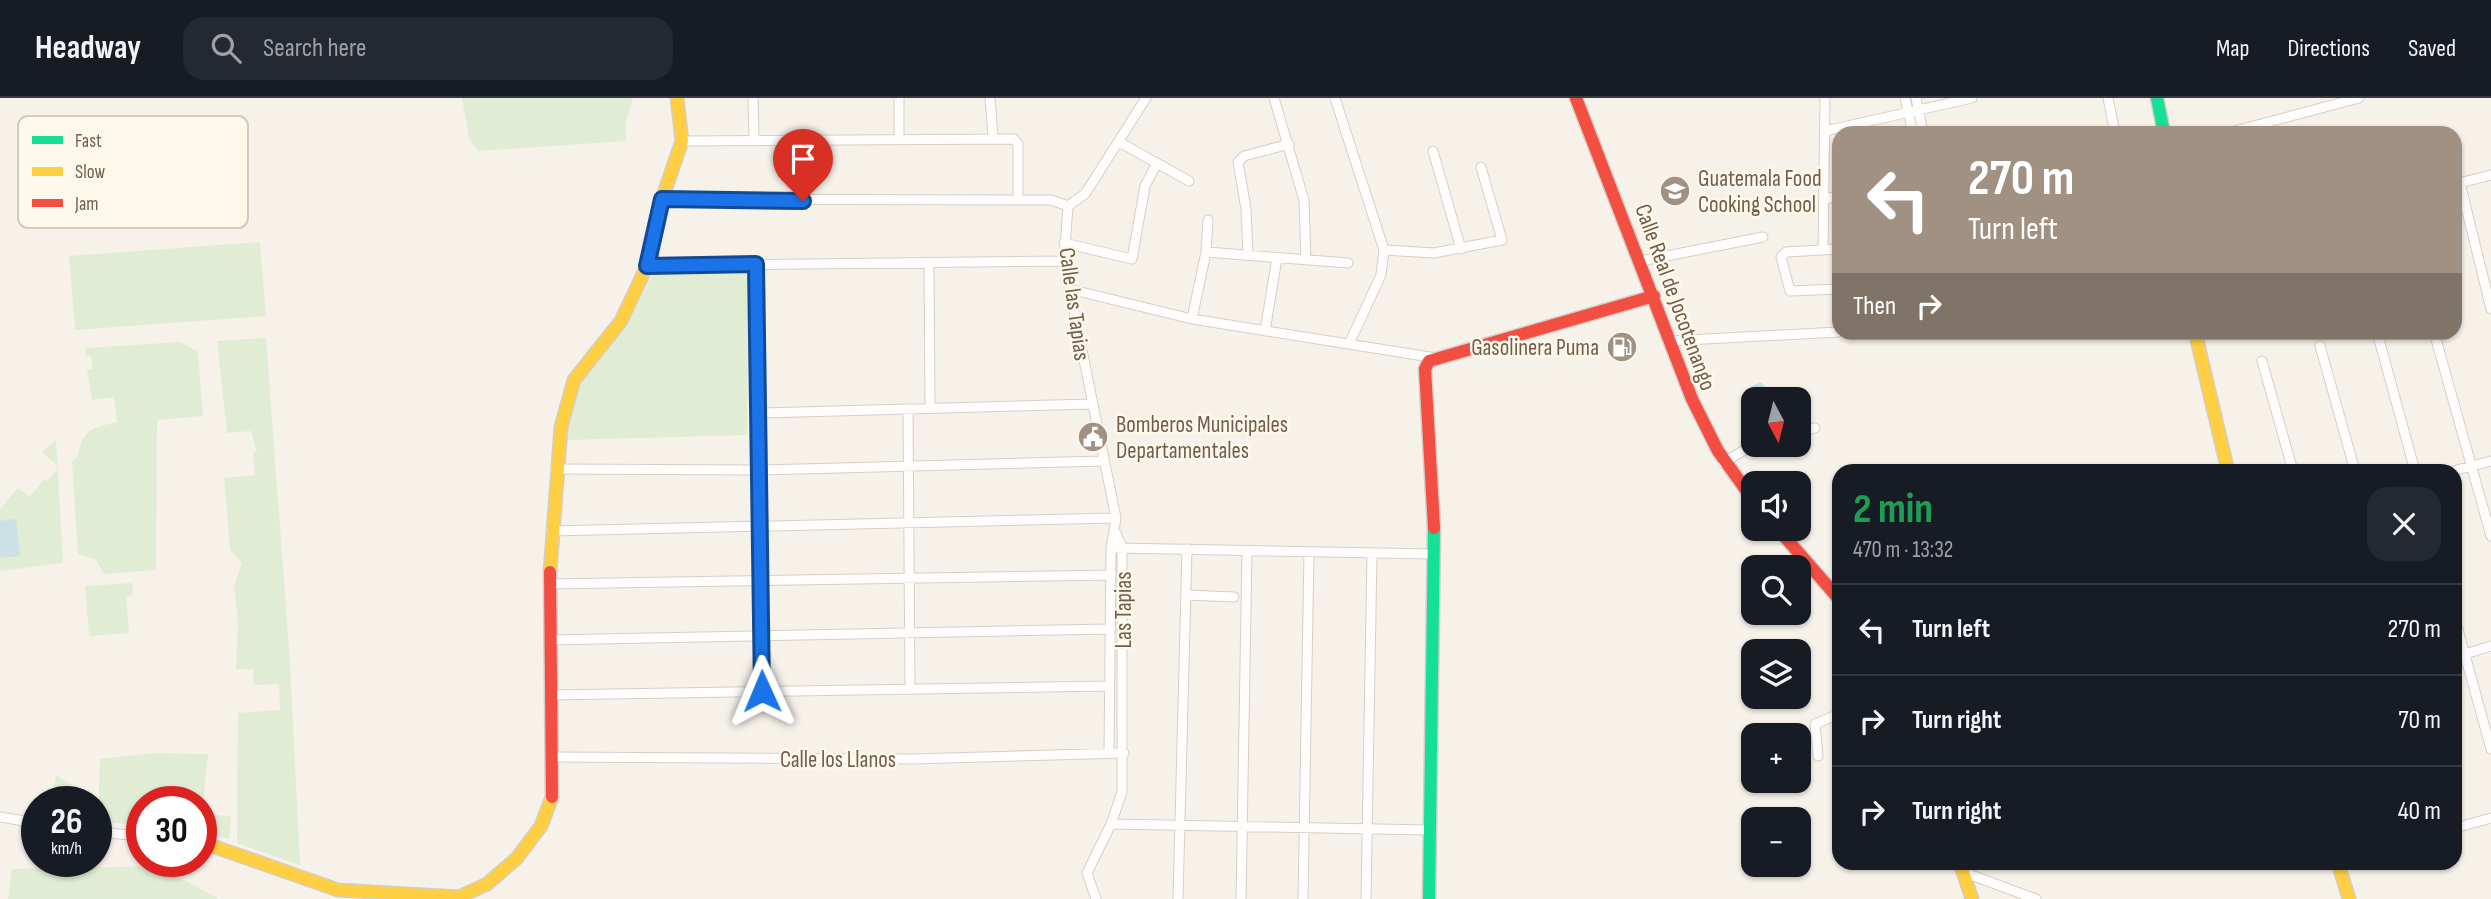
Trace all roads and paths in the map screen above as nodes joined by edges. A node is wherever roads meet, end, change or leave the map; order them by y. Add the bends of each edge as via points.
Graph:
1 (677, 98) edge
2 (753, 98) edge
3 (899, 98) edge
4 (990, 98) edge
5 (1146, 98) edge
6 (1274, 98) edge
7 (1335, 98) edge
8 (1576, 98) edge
9 (1825, 98) edge
10 (1905, 98) edge
11 (1916, 98) edge
12 (1972, 98) edge
13 (2108, 98) edge
14 (2157, 98) edge
15 (2360, 98) edge
16 (1913, 110) junction
17 (1846, 126) edge
18 (1913, 126) edge
19 (1920, 126) edge
20 (2114, 126) edge
21 (2163, 126) edge
22 (2254, 126) edge
23 (1832, 129) edge
24 (1825, 131) junction
25 (993, 136) junction
26 (899, 138) junction
27 (754, 139) junction
28 (682, 141) junction
29 (1119, 142) junction
30 (1289, 144) junction
31 (1433, 152) dead end
32 (1157, 163) junction
33 (1481, 167) dead end
34 (2491, 175) edge
35 (1189, 181) dead end
36 (2462, 182) edge
37 (1832, 198) edge
38 (662, 199) junction
39 (1825, 199) junction
40 (1018, 200) junction
41 (2462, 202) edge
42 (1068, 206) junction
43 (1208, 220) dead end
44 (1763, 237) dead end
45 (1064, 243) junction
46 (1461, 248) junction
47 (1832, 249) edge
48 (1384, 250) junction
49 (1823, 250) junction
50 (1206, 252) junction
51 (1248, 255) junction
52 (1277, 258) junction
53 (1306, 260) junction
54 (1064, 261) junction
55 (1641, 261) junction
56 (929, 263) junction
57 (1348, 263) dead end
58 (756, 264) junction
59 (647, 266) junction
60 (1069, 289) junction
61 (1832, 289) edge
62 (1654, 296) junction
63 (2491, 309) edge
64 (1192, 319) junction
65 (1265, 331) junction
66 (1832, 332) edge
67 (2197, 340) edge
68 (2379, 340) edge
69 (2436, 340) edge
70 (1668, 341) junction
71 (1349, 344) junction
72 (2320, 346) dead end
73 (1436, 358) junction
74 (2262, 361) dead end
75 (1091, 404) junction
76 (930, 408) junction
77 (908, 409) junction
78 (758, 413) junction
79 (1815, 428) dead end
80 (1811, 429) edge
81 (1741, 452) edge
82 (1105, 461) junction
83 (2491, 461) edge
84 (1723, 463) junction
85 (2226, 464) edge
86 (2291, 464) edge
87 (2353, 464) edge
88 (2413, 464) edge
89 (2472, 466) junction
90 (908, 468) junction
91 (556, 469) junction
92 (2462, 469) edge
93 (758, 470) junction
94 (1741, 485) edge
95 (1116, 518) junction
96 (909, 521) junction
97 (760, 524) junction
98 (551, 531) junction
99 (1116, 533) junction
100 (2491, 536) edge
101 (1788, 541) edge
102 (1111, 548) junction
103 (1122, 548) junction
104 (1187, 549) junction
105 (1247, 551) junction
106 (1309, 552) junction
107 (1372, 553) junction
108 (1435, 554) junction
109 (1111, 575) junction
110 (909, 578) junction
111 (761, 581) junction
112 (549, 584) junction
113 (1832, 591) edge
114 (1186, 595) junction
115 (1234, 597) dead end
116 (1110, 629) junction
117 (910, 633) junction
118 (762, 636) junction
119 (550, 640) junction
120 (2491, 646) edge
121 (2462, 654) edge
122 (2462, 661) edge
123 (1109, 686) junction
124 (911, 689) junction
125 (762, 691) junction
126 (552, 695) junction
127 (1832, 717) edge
128 (2491, 749) edge
129 (1109, 753) junction
130 (1124, 753) junction
131 (1818, 756) dead end
132 (551, 757) junction
133 (0, 817) edge
134 (2491, 818) edge
135 (21, 820) edge
136 (1111, 824) junction
137 (1181, 825) junction
138 (2462, 826) edge
139 (1242, 828) junction
140 (1304, 829) junction
141 (1367, 830) junction
142 (1430, 830) junction
143 (217, 848) edge
144 (1962, 870) edge
145 (1969, 870) edge
146 (2340, 870) edge
147 (1094, 898) edge
148 (1967, 898) edge
149 (1178, 899) edge
150 (1241, 899) edge
151 (1303, 899) edge
152 (1366, 899) edge
153 (1429, 899) edge
154 (2036, 899) edge
155 (2348, 899) edge

1 - 28 street
2 - 27 street
3 - 26 street
4 - 25 street
5 - 29 street
6 - 30 street
7 - 48 street
8 - 55 street, Calle Real de Jocotenango
9 - 24 street
10 - 16 street
11 - 16 street
12 - 16 street
13 - 20 street
14 - 21 street
15 - 22 street
16 - 17 street
16 - 18 street
16 - 19 street
23 - 24 street
24 - 39 street
25 - 26 street
25 - 40 street via 1017,140
26 - 27 street
27 - 28 street
28 - 38 street
29 - 32 street
29 - 42 street via 1085,194
30 - 51 street via 1244,156 1238,162
30 - 53 street via 1304,200
31 - 46 street
32 - 35 street
32 - 45 street via 1145,186 1132,259
33 - 46 street via 1502,240
34 - 36 street
37 - 39 street
38 - 40 street
38 - 59 street
39 - 49 street
40 - 42 street via 1051,200
41 - 63 street
42 - 45 street, Calle las Tapias
43 - 50 street
44 - 55 street
45 - 54 street, Calle las Tapias
46 - 48 street via 1434,253
47 - 49 street
48 - 71 street via 1381,275
49 - 61 street via 1780,257 1788,289
50 - 51 street
50 - 64 street
51 - 52 street
52 - 53 street
52 - 65 street
53 - 57 street
54 - 56 street
54 - 60 street, Calle las Tapias
55 - 62 street, Calle Real de Jocotenango
56 - 58 street
56 - 76 street
58 - 59 street
58 - 78 street
59 - 91 street via 621,321 574,380
60 - 64 street
60 - 75 street, Calle las Tapias
62 - 70 street, Calle Real de Jocotenango
62 - 73 street
64 - 65 street
65 - 71 street
66 - 70 street
67 - 85 street
68 - 88 street
69 - 89 street
70 - 84 street, Calle Real de Jocotenango via 1688,394
71 - 73 street
72 - 87 street
73 - 108 street via 1424,369 1423,383
74 - 86 street
75 - 76 street
75 - 82 street, Calle las Tapias
76 - 77 street
77 - 78 street
77 - 90 street
78 - 93 street
79 - 80 street
81 - 84 street
82 - 90 street
82 - 95 street, Calle las Tapias
83 - 89 street
84 - 94 street, Calle Real de Jocotenango
89 - 92 street
89 - 100 street
90 - 93 street
90 - 96 street
91 - 93 street
91 - 98 street
93 - 97 street
95 - 96 street
95 - 99 street, Calle las Tapias
96 - 97 street
96 - 110 street
97 - 98 street
97 - 111 street
98 - 112 street
99 - 102 street, Las Tapias
99 - 103 street, Las Tapias
101 - 113 street
102 - 103 street
102 - 109 street, Las Tapias
103 - 104 street
103 - 130 street, Las Tapias
104 - 105 street
104 - 114 street
105 - 106 street
105 - 139 street
106 - 107 street
106 - 140 street
107 - 108 street
107 - 141 street
108 - 142 street
109 - 110 street
109 - 116 street, Las Tapias
110 - 111 street
110 - 117 street
111 - 112 street
111 - 118 street
112 - 119 street
114 - 115 street
114 - 137 street
116 - 117 street
116 - 123 street, Las Tapias
117 - 118 street
117 - 124 street
118 - 119 street
118 - 125 street
119 - 126 street
120 - 121 street
122 - 128 street
123 - 124 street
123 - 129 street, Las Tapias
124 - 125 street
125 - 126 street
126 - 132 street
127 - 131 street via 1815,724
129 - 130 street, Calle los Llanos
129 - 132 street, Calle los Llanos via 914,759
130 - 136 street, Las Tapias via 1122,792
132 - 143 street via 552,806 545,824 488,885 470,896 338,890
133 - 135 street
134 - 138 street
136 - 137 street
136 - 147 street, Las Tapias via 1087,873
137 - 139 street
137 - 149 street
139 - 140 street
139 - 150 street
140 - 141 street
140 - 151 street
141 - 142 street
141 - 152 street
142 - 153 street
144 - 148 street
145 - 154 street
146 - 155 street

